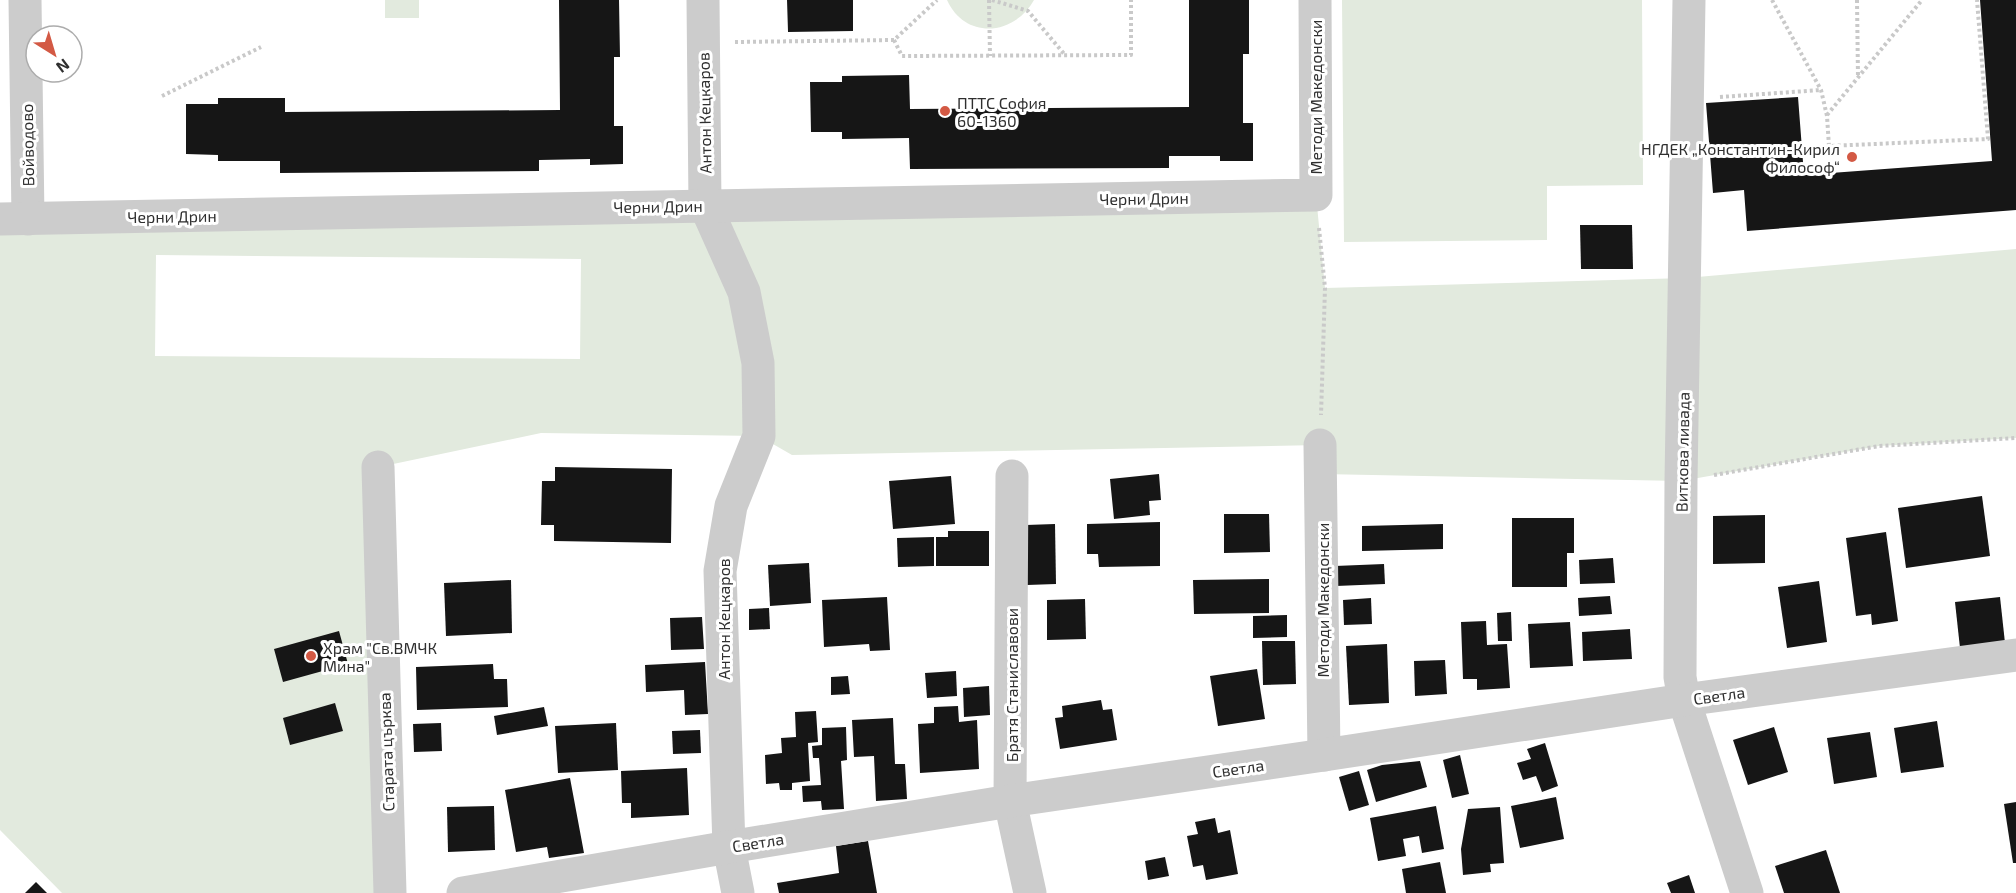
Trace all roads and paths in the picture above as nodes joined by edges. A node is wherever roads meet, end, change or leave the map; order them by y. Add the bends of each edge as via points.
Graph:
1 (25, 0) edge
2 (703, 0) edge
3 (937, 0) edge
4 (990, 0) edge
5 (1131, 0) edge
6 (1315, 0) edge
7 (1689, 0) edge
8 (1772, 0) edge
9 (1857, 0) edge
10 (1922, 0) edge
11 (1977, 0) edge
12 (894, 40) junction
13 (703, 43) junction
14 (261, 47) dead end
15 (1065, 55) junction
16 (990, 56) junction
17 (1858, 78) junction
18 (1821, 90) junction
19 (162, 96) dead end
20 (1688, 99) junction
21 (1827, 116) junction
22 (1316, 195) junction
23 (705, 205) junction
24 (14, 219) edge
25 (2016, 438) edge
26 (1320, 446) joint
27 (378, 467) dead end
28 (1012, 476) dead end
29 (1681, 481) junction
30 (2016, 655) edge
31 (1684, 700) junction
32 (1324, 755) junction
33 (1010, 801) junction
34 (729, 847) junction
35 (390, 893) edge
36 (463, 893) edge
37 (738, 893) edge
38 (1030, 893) edge
39 (1748, 893) edge

1 - 24 street, Войводово
2 - 13 street, Антон Кецкаров
3 - 12 path
4 - 15 path via 1028,11
4 - 16 path
5 - 15 path via 1131,55
6 - 22 street, Методи Македонски
7 - 20 street, Виткова ливада
8 - 18 path
9 - 17 path
10 - 17 path
11 - 21 path via 1988,139 1829,146
12 - 13 path
12 - 16 path via 902,56
13 - 23 street, Антон Кецкаров
14 - 19 path
15 - 16 path
17 - 21 path
18 - 20 path
18 - 21 path
20 - 29 street, Виткова ливада
22 - 23 street, Черни Дрин
22 - 26 path via 1325,288
23 - 24 street, Черни Дрин
23 - 34 street, Антон Кецкаров via 744,292 758,363 759,436 730,506 720,570
25 - 29 path via 1879,446
26 - 32 street, Методи Македонски
27 - 35 street, Старата църква
28 - 33 street, Братя Станиславови
29 - 31 street, Виткова ливада via 1680,677
30 - 31 street, Светла
31 - 32 street, Светла
31 - 39 street, Виткова ливада
32 - 33 street, Светла
33 - 34 street, Светла
33 - 38 street, Братя Станиславови
34 - 36 street, Светла
34 - 37 street, Антон Кецкаров

